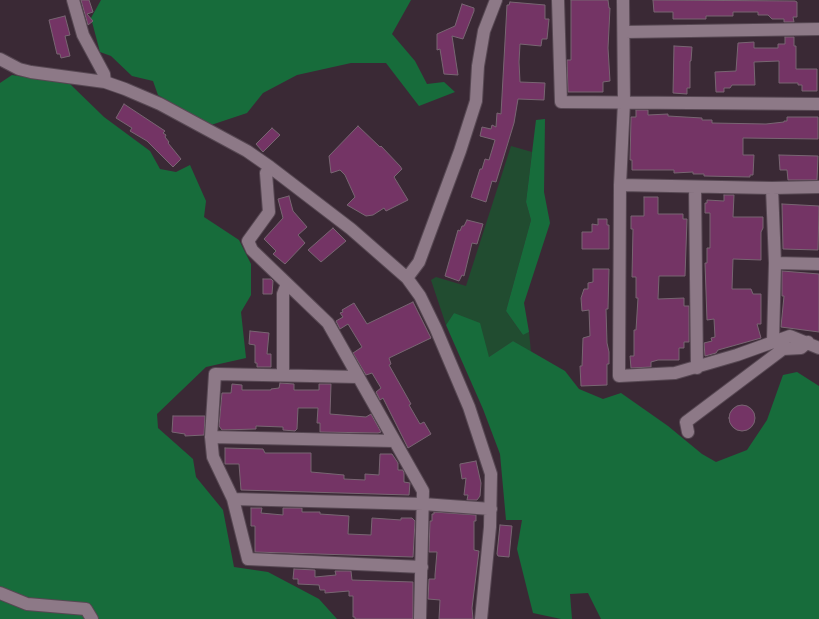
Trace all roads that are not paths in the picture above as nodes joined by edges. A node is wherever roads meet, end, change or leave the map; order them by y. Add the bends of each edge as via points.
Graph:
1 (73, 0) edge
2 (496, 0) edge
3 (558, 0) edge
4 (623, 0) edge
5 (819, 29) edge
6 (625, 32) junction
7 (0, 59) edge
8 (105, 82) junction
9 (624, 102) junction
10 (819, 104) edge
11 (270, 167) junction
12 (620, 185) junction
13 (695, 187) junction
14 (819, 187) edge
15 (772, 188) junction
16 (775, 263) junction
17 (819, 264) edge
18 (407, 278) junction
19 (287, 284) junction
20 (773, 341) junction
21 (808, 342) junction
22 (819, 348) edge
23 (697, 368) junction
24 (283, 375) junction
25 (358, 377) junction
26 (688, 432) dead end
27 (211, 437) junction
28 (394, 441) junction
29 (233, 500) junction
30 (423, 504) junction
31 (491, 509) junction
32 (422, 567) junction
33 (0, 593) edge
34 (92, 619) edge
35 (420, 619) edge
36 (481, 619) edge

1 - 8 street via 83,35 104,74
2 - 18 street via 484,31 476,101 460,151 419,262
3 - 9 street via 561,102
4 - 6 street
5 - 6 street
6 - 9 street
7 - 8 street via 31,72
8 - 11 street via 160,104 247,151
9 - 10 street
9 - 12 street
11 - 18 street via 351,230
11 - 19 street via 266,172 269,212 248,241 252,250
12 - 13 street
12 - 23 street via 619,376 675,373
13 - 15 street
13 - 23 street
14 - 15 street
15 - 16 street
16 - 17 street
16 - 20 street
18 - 31 street via 427,308 469,407 491,474
19 - 24 street via 284,294
19 - 25 street via 328,323
20 - 21 street via 790,336
20 - 23 street
21 - 22 street
21 - 26 street via 801,348 783,349 698,412 686,422
24 - 25 street
24 - 27 street via 215,374
25 - 28 street
27 - 28 street
27 - 29 street via 213,458
28 - 30 street via 423,491
29 - 30 street
29 - 32 street via 248,559
30 - 31 street
30 - 32 street
31 - 36 street
32 - 35 street
33 - 34 street via 27,604 86,609

